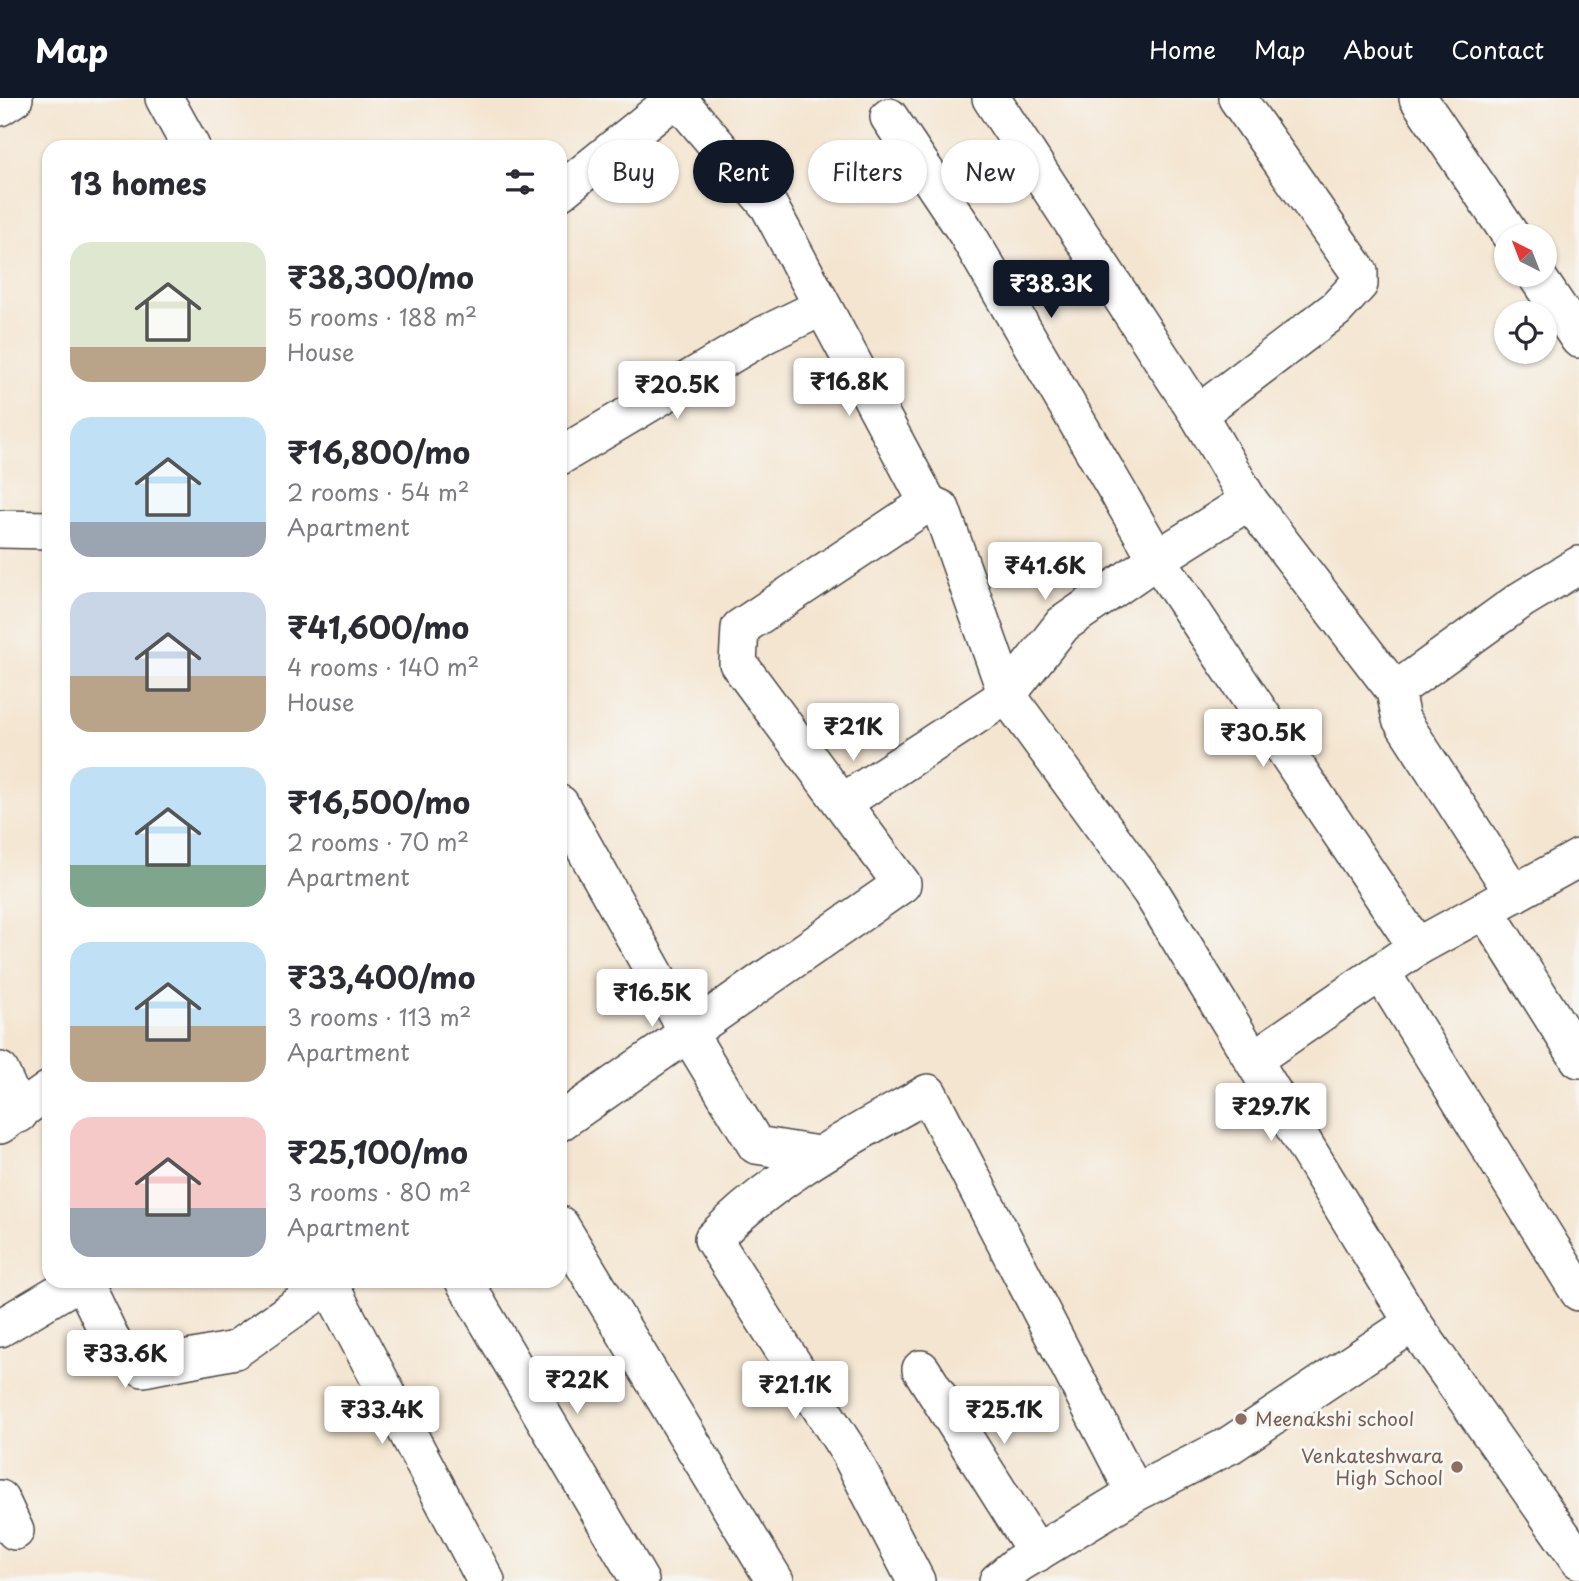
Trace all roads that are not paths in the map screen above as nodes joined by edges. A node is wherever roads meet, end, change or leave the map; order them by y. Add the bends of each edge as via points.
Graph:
1 (15, 98) edge
2 (164, 98) edge
3 (676, 98) edge
4 (991, 98) edge
5 (1237, 98) edge
6 (1418, 98) edge
7 (0, 107) edge
8 (889, 117) dead end
9 (187, 140) edge
10 (567, 186) edge
11 (1503, 224) edge
12 (1544, 287) edge
13 (822, 307) junction
14 (1579, 339) edge
15 (1198, 414) junction
16 (567, 452) edge
17 (1250, 501) junction
18 (928, 503) junction
19 (0, 529) edge
20 (42, 530) edge
21 (1157, 559) junction
22 (1579, 565) edge
23 (1395, 691) junction
24 (1007, 695) junction
25 (842, 803) junction
26 (567, 817) edge
27 (1579, 858) edge
28 (1500, 902) junction
29 (1417, 947) junction
30 (1381, 972) junction
31 (687, 1031) junction
32 (1254, 1059) junction
33 (1579, 1059) edge
34 (0, 1071) edge
35 (42, 1095) edge
36 (567, 1117) edge
37 (9, 1120) edge
38 (818, 1155) junction
39 (567, 1237) edge
40 (69, 1288) edge
41 (85, 1288) edge
42 (323, 1288) edge
43 (334, 1288) edge
44 (468, 1288) edge
45 (1579, 1292) edge
46 (1413, 1323) junction
47 (0, 1328) edge
48 (921, 1369) dead end
49 (1135, 1493) junction
50 (1037, 1553) junction
51 (1579, 1560) edge
52 (1579, 1577) edge
53 (485, 1581) edge
54 (640, 1581) edge
55 (775, 1581) edge
56 (916, 1581) edge
57 (998, 1581) edge
58 (1572, 1581) edge

1 - 7 street
2 - 9 street
3 - 10 street
3 - 13 street via 769,206
4 - 15 street
5 - 15 street via 1359,272 1359,284 1336,309
6 - 11 street
8 - 21 street via 966,232
12 - 14 street
13 - 16 street via 764,335
13 - 18 street
15 - 17 street
17 - 21 street
17 - 23 street
18 - 24 street via 941,509
18 - 25 street via 740,628 738,663
19 - 20 street
21 - 24 street via 1063,624
21 - 29 street
22 - 23 street via 1521,600
23 - 28 street via 1401,719
24 - 25 street
24 - 32 street via 1151,892
25 - 31 street via 902,884
26 - 31 street
27 - 28 street
28 - 29 street
28 - 33 street
29 - 30 street
30 - 32 street
30 - 45 street
31 - 36 street
31 - 38 street via 756,1145
32 - 46 street
34 - 37 street
35 - 37 street
38 - 49 street via 928,1093
38 - 56 street via 740,1210 713,1239 849,1452
39 - 55 street
40 - 47 street
41 - 42 street via 113,1343 143,1368 236,1350
43 - 53 street
44 - 54 street
46 - 49 street via 1230,1445
46 - 51 street
48 - 50 street
49 - 50 street
50 - 57 street
52 - 58 street

